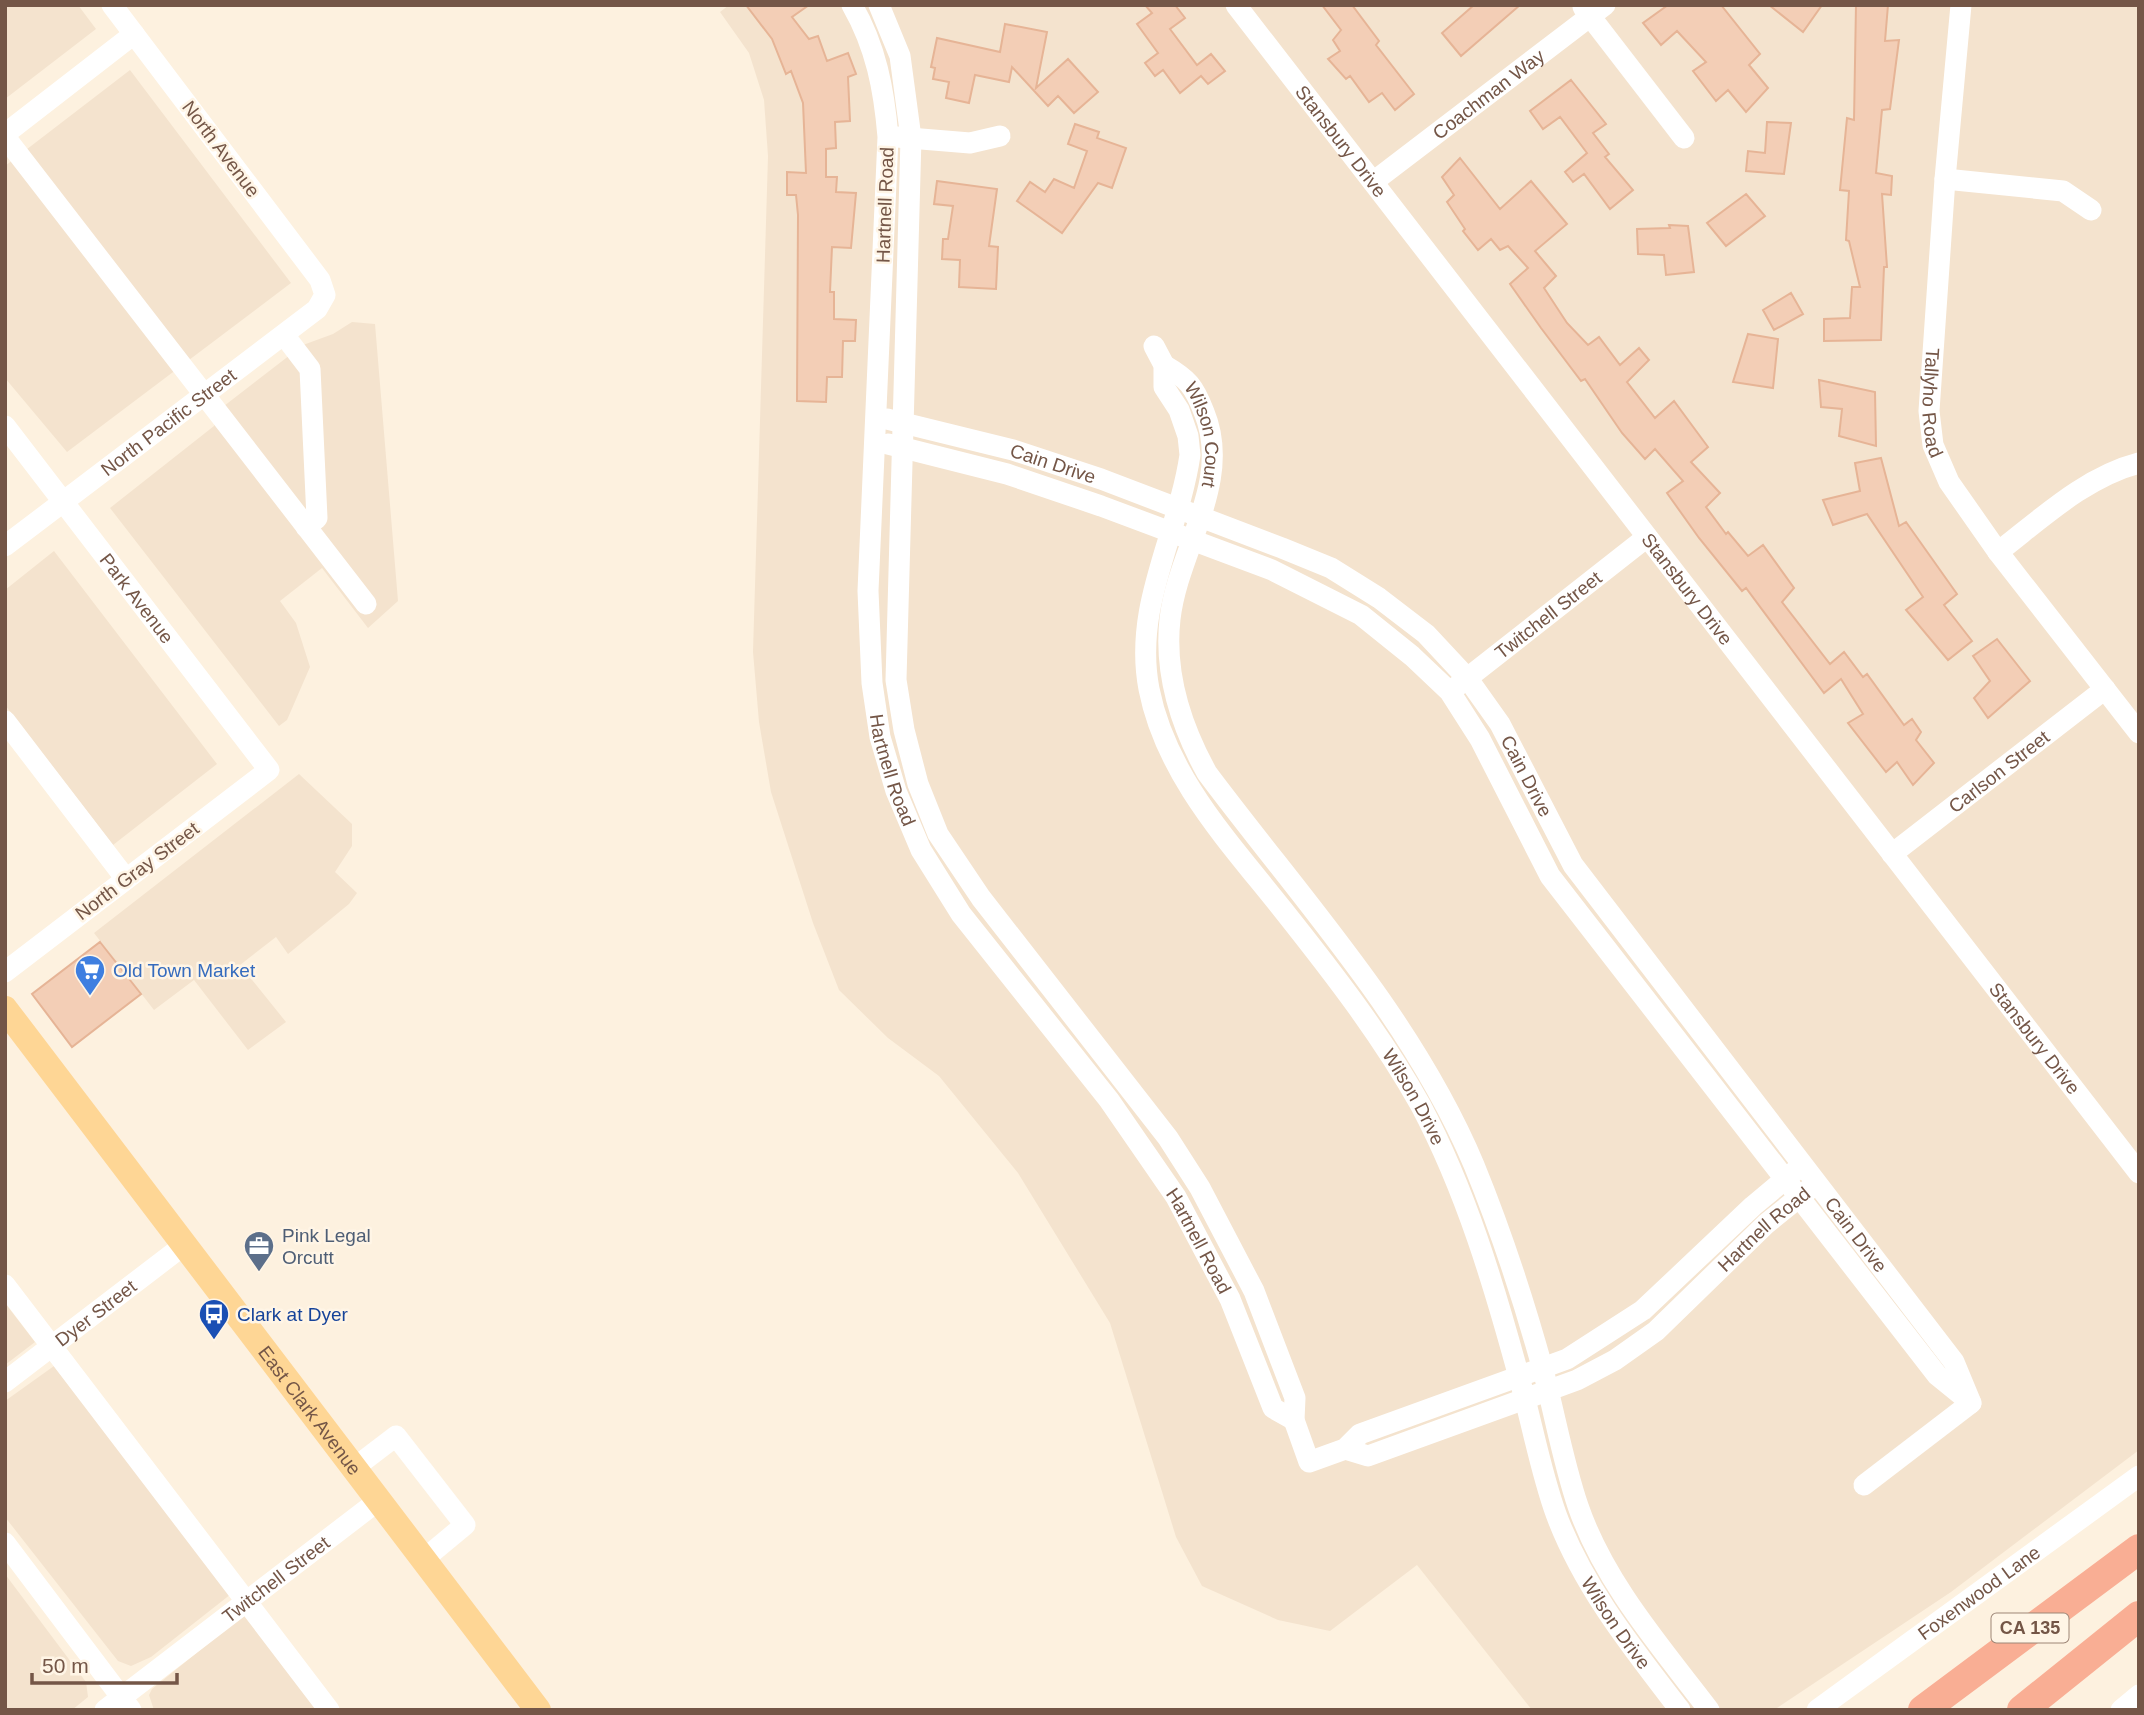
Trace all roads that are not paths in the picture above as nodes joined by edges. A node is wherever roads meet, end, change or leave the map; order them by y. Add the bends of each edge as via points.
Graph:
1 (112, 5) edge
2 (852, 5) edge
3 (879, 5) edge
4 (1236, 5) edge
5 (1961, 5) edge
6 (1592, 9) edge
7 (134, 34) junction
8 (5, 136) edge
9 (1000, 136) dead end
10 (888, 137) junction
11 (911, 138) junction
12 (1684, 138) dead end
13 (1945, 179) junction
14 (1373, 182) junction
15 (2091, 209) dead end
16 (325, 295) joint
17 (284, 335) junction
18 (1154, 346) dead end
19 (1164, 365) junction
20 (204, 395) junction
21 (876, 418) junction
22 (901, 420) junction
23 (5, 426) edge
24 (876, 443) junction
25 (901, 444) junction
26 (2139, 463) edge
27 (64, 503) junction
28 (1177, 508) junction
29 (1199, 517) junction
30 (306, 527) junction
31 (1170, 531) junction
32 (1647, 537) junction
33 (1192, 539) junction
34 (5, 546) edge
35 (1998, 552) junction
36 (366, 604) dead end
37 (1468, 678) junction
38 (2105, 689) junction
39 (1450, 692) junction
40 (5, 721) edge
41 (2139, 733) edge
42 (269, 770) joint
43 (1892, 854) junction
44 (126, 879) junction
45 (981, 898) junction
46 (961, 914) junction
47 (1320, 918) junction
48 (1302, 934) junction
49 (1653, 971) junction
50 (5, 972) edge
51 (1635, 986) junction
52 (5, 1009) edge
53 (1128, 1085) junction
54 (1109, 1100) junction
55 (1801, 1166) junction
56 (2139, 1174) edge
57 (1784, 1180) junction
58 (1815, 1184) junction
59 (1798, 1198) junction
60 (184, 1245) junction
61 (5, 1284) edge
62 (52, 1346) junction
63 (1543, 1369) junction
64 (5, 1382) edge
65 (1522, 1389) junction
66 (1548, 1391) junction
67 (1971, 1403) junction
68 (1294, 1420) junction
69 (354, 1468) junction
70 (2139, 1476) edge
71 (1864, 1486) dead end
72 (379, 1500) junction
73 (5, 1543) edge
74 (2139, 1549) edge
75 (424, 1559) junction
76 (246, 1602) junction
77 (2139, 1616) edge
78 (2139, 1695) edge
79 (119, 1706) edge
80 (329, 1710) edge
81 (538, 1710) edge
82 (1680, 1710) edge
83 (1709, 1710) edge
84 (1817, 1710) edge
85 (1923, 1710) edge
86 (2022, 1710) edge
87 (2121, 1710) edge

1 - 7 street, North Avenue
2 - 10 street, Hartnell Road via 877,62
3 - 11 street, Hartnell Road via 900,56
4 - 14 street, Stansbury Drive
5 - 13 street, Tallyho Road
6 - 12 street
6 - 14 street, Coachman Way
7 - 8 street
7 - 16 street, North Avenue via 320,281
8 - 20 street
9 - 11 street via 970,143
10 - 11 street
10 - 21 street, Hartnell Road
11 - 22 street, Hartnell Road
13 - 15 street via 2063,191
13 - 35 street, Tallyho Road via 1929,411 1933,446 1949,482
14 - 32 street, Stansbury Drive
16 - 17 street, North Pacific Street via 317,309
17 - 20 street, North Pacific Street
17 - 30 street via 310,369 317,518
18 - 19 street, Wilson Court
19 - 28 street, Wilson Court via 1164,387 1188,436 1187,474
19 - 29 street, Wilson Court via 1187,378 1211,429 1210,485
20 - 27 street, North Pacific Street
20 - 30 street
21 - 22 street, Cain Drive
21 - 24 street, Hartnell Road
22 - 25 street, Hartnell Road
22 - 28 street, Cain Drive via 1013,450
23 - 27 street, Park Avenue
24 - 25 street, Cain Drive
24 - 46 street, Hartnell Road via 868,591 872,683 880,737 920,850
25 - 31 street, Cain Drive via 1007,474
25 - 45 street, Hartnell Road via 896,680 904,730 918,785 938,834
26 - 35 street via 2080,489
27 - 34 street, North Pacific Street
27 - 42 street, Park Avenue
28 - 29 street, Cain Drive
28 - 31 street, Wilson Drive
29 - 33 street, Wilson Drive
29 - 37 street, Cain Drive via 1331,568 1426,634
30 - 36 street
31 - 33 street, Cain Drive
31 - 48 street, Wilson Drive via 1149,601 1144,645 1161,733 1192,792
32 - 37 street, Twitchell Street
32 - 43 street, Stansbury Drive
33 - 39 street, Cain Drive via 1272,570 1362,615
33 - 47 street, Wilson Drive via 1172,607 1168,654 1188,738 1207,773
35 - 38 street, Tallyho Road
37 - 39 street, Twitchell Street
37 - 49 street, Cain Drive via 1500,724 1573,865
38 - 41 street, Tallyho Road
38 - 43 street, Carlson Street
39 - 51 street, Cain Drive via 1480,739 1550,876
40 - 44 street
42 - 44 street, North Gray Street
43 - 56 street, Stansbury Drive
44 - 50 street, North Gray Street
45 - 46 street
45 - 53 street, Hartnell Road
46 - 54 street, Hartnell Road
47 - 48 street
47 - 63 street, Wilson Drive via 1392,1013 1443,1099 1503,1241
48 - 65 street, Wilson Drive via 1373,1027 1421,1107 1482,1249
49 - 51 street
49 - 55 street, Cain Drive
51 - 57 street, Cain Drive
52 - 60 main road, East Clark Avenue
53 - 54 street
53 - 68 street, Hartnell Road via 1200,1188 1254,1291 1295,1398
54 - 68 street, Hartnell Road via 1148,1152 1206,1249 1273,1408
55 - 57 street, Hartnell Road
55 - 58 street, Cain Drive
57 - 59 street, Cain Drive
57 - 63 street, Hartnell Road via 1643,1310 1567,1359
58 - 59 street, Hartnell Road
58 - 67 street, Cain Drive via 1954,1362
59 - 66 street, Hartnell Road via 1656,1331 1615,1360
59 - 67 street, Cain Drive via 1937,1375
60 - 62 street, Dyer Street
60 - 69 main road, East Clark Avenue
61 - 62 street
62 - 64 street, Dyer Street
62 - 76 street
63 - 65 street, Hartnell Road
63 - 66 street, Wilson Drive
65 - 66 street, Hartnell Road
65 - 68 street, Hartnell Road via 1360,1434 1345,1449 1309,1462
65 - 82 street, Wilson Drive via 1556,1514 1581,1567 1616,1627
66 - 83 street, Wilson Drive via 1578,1507 1601,1555 1640,1619
67 - 71 street
69 - 72 main road, East Clark Avenue
69 - 75 street via 396,1436 465,1525
70 - 84 street, Foxenwood Lane
72 - 75 main road, East Clark Avenue
72 - 76 street, Twitchell Street
73 - 79 street
74 - 85 highway, CA 135
75 - 81 main road, East Clark Avenue
76 - 79 street, Twitchell Street
76 - 80 street
77 - 86 highway, CA 135
78 - 87 street

